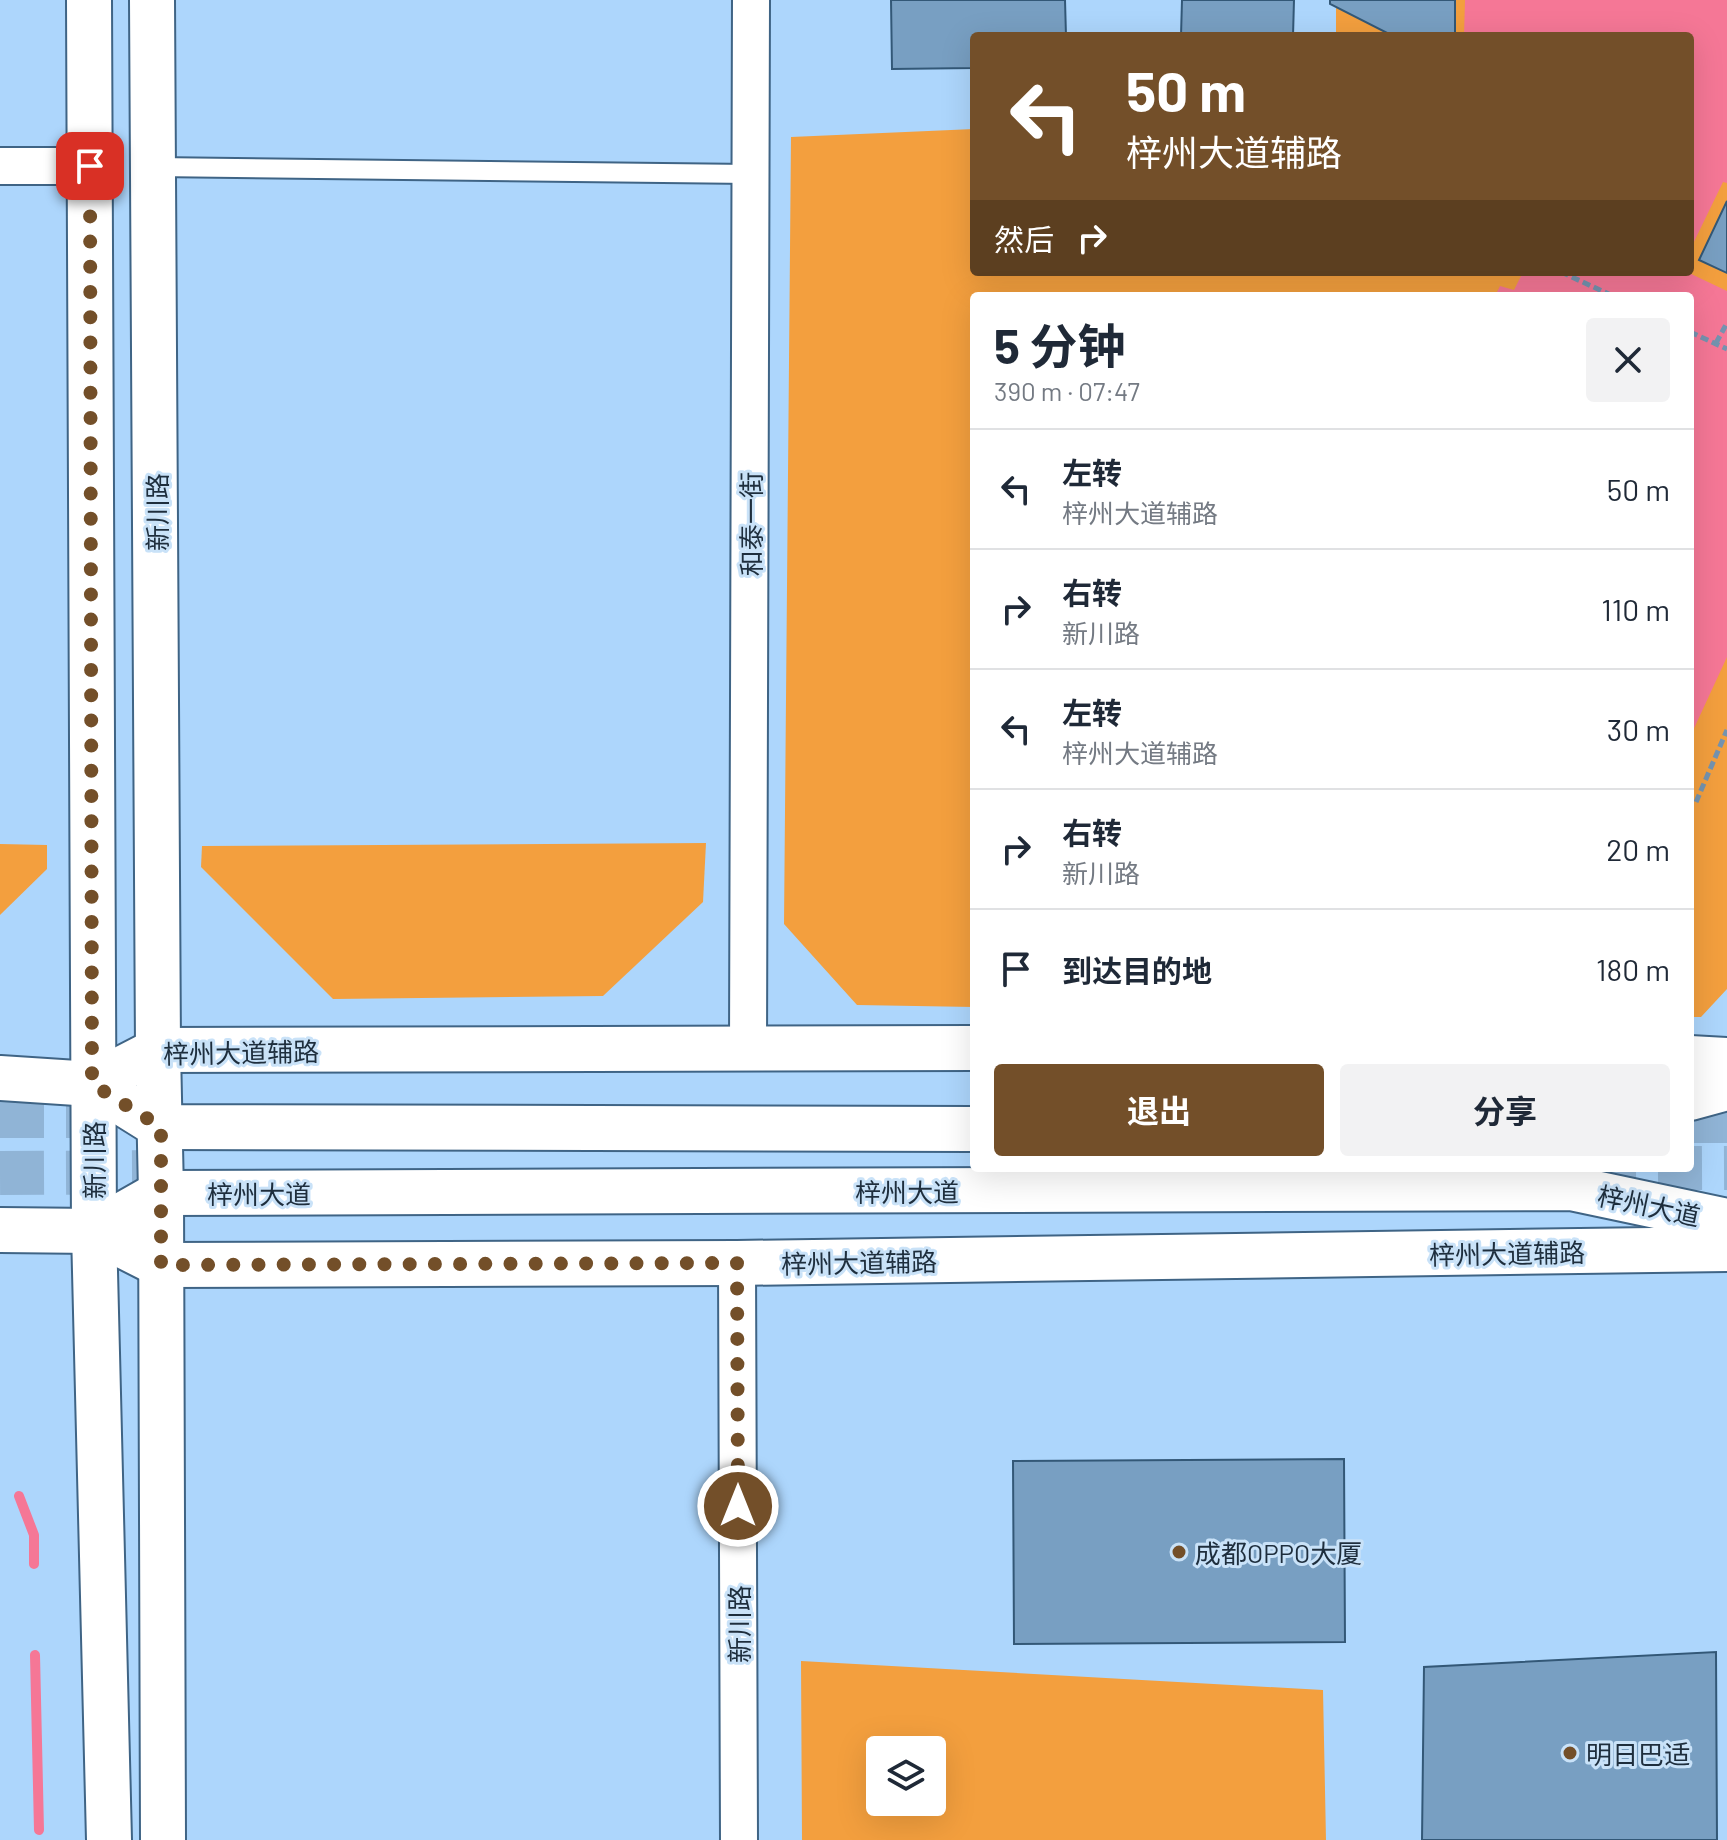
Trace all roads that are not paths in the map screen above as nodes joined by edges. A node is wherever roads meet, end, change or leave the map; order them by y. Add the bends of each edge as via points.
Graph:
1 (89, 0) edge
2 (152, 0) edge
3 (751, 0) edge
4 (0, 166) edge
5 (90, 166) junction
6 (155, 167) junction
7 (751, 174) junction
8 (970, 1048) edge
9 (748, 1049) junction
10 (158, 1050) junction
11 (1694, 1058) edge
12 (1727, 1060) edge
13 (0, 1078) edge
14 (92, 1084) junction
15 (1727, 1088) edge
16 (1694, 1097) edge
17 (161, 1127) junction
18 (970, 1129) edge
19 (161, 1193) junction
20 (1727, 1221) edge
21 (0, 1230) edge
22 (94, 1231) junction
23 (1727, 1249) edge
24 (737, 1263) junction
25 (161, 1265) junction
26 (109, 1840) edge
27 (163, 1840) edge
28 (739, 1840) edge

1 - 5 street, 新川路
2 - 6 street, 新川路
3 - 7 street, 和泰一街
4 - 5 street
5 - 14 street, 新川路
6 - 7 lane
6 - 10 street, 新川路
7 - 9 street, 和泰一街
8 - 9 street, 梓州大道辅路
9 - 10 street, 梓州大道辅路
10 - 14 street, 梓州大道辅路
10 - 17 street, 新川路
11 - 12 street
13 - 14 street
14 - 17 street
14 - 22 street, 新川路
15 - 16 street
17 - 18 street
17 - 19 street, 新川路
19 - 20 street, 梓州大道 via 1571,1188
19 - 22 street, 梓州大道
19 - 25 street, 新川路
21 - 22 street, 梓州大道辅路
22 - 25 street, 梓州大道辅路
22 - 26 street, 新川路
23 - 24 street, 梓州大道辅路
24 - 25 street, 梓州大道辅路
24 - 28 street, 新川路
25 - 27 street, 新川路

